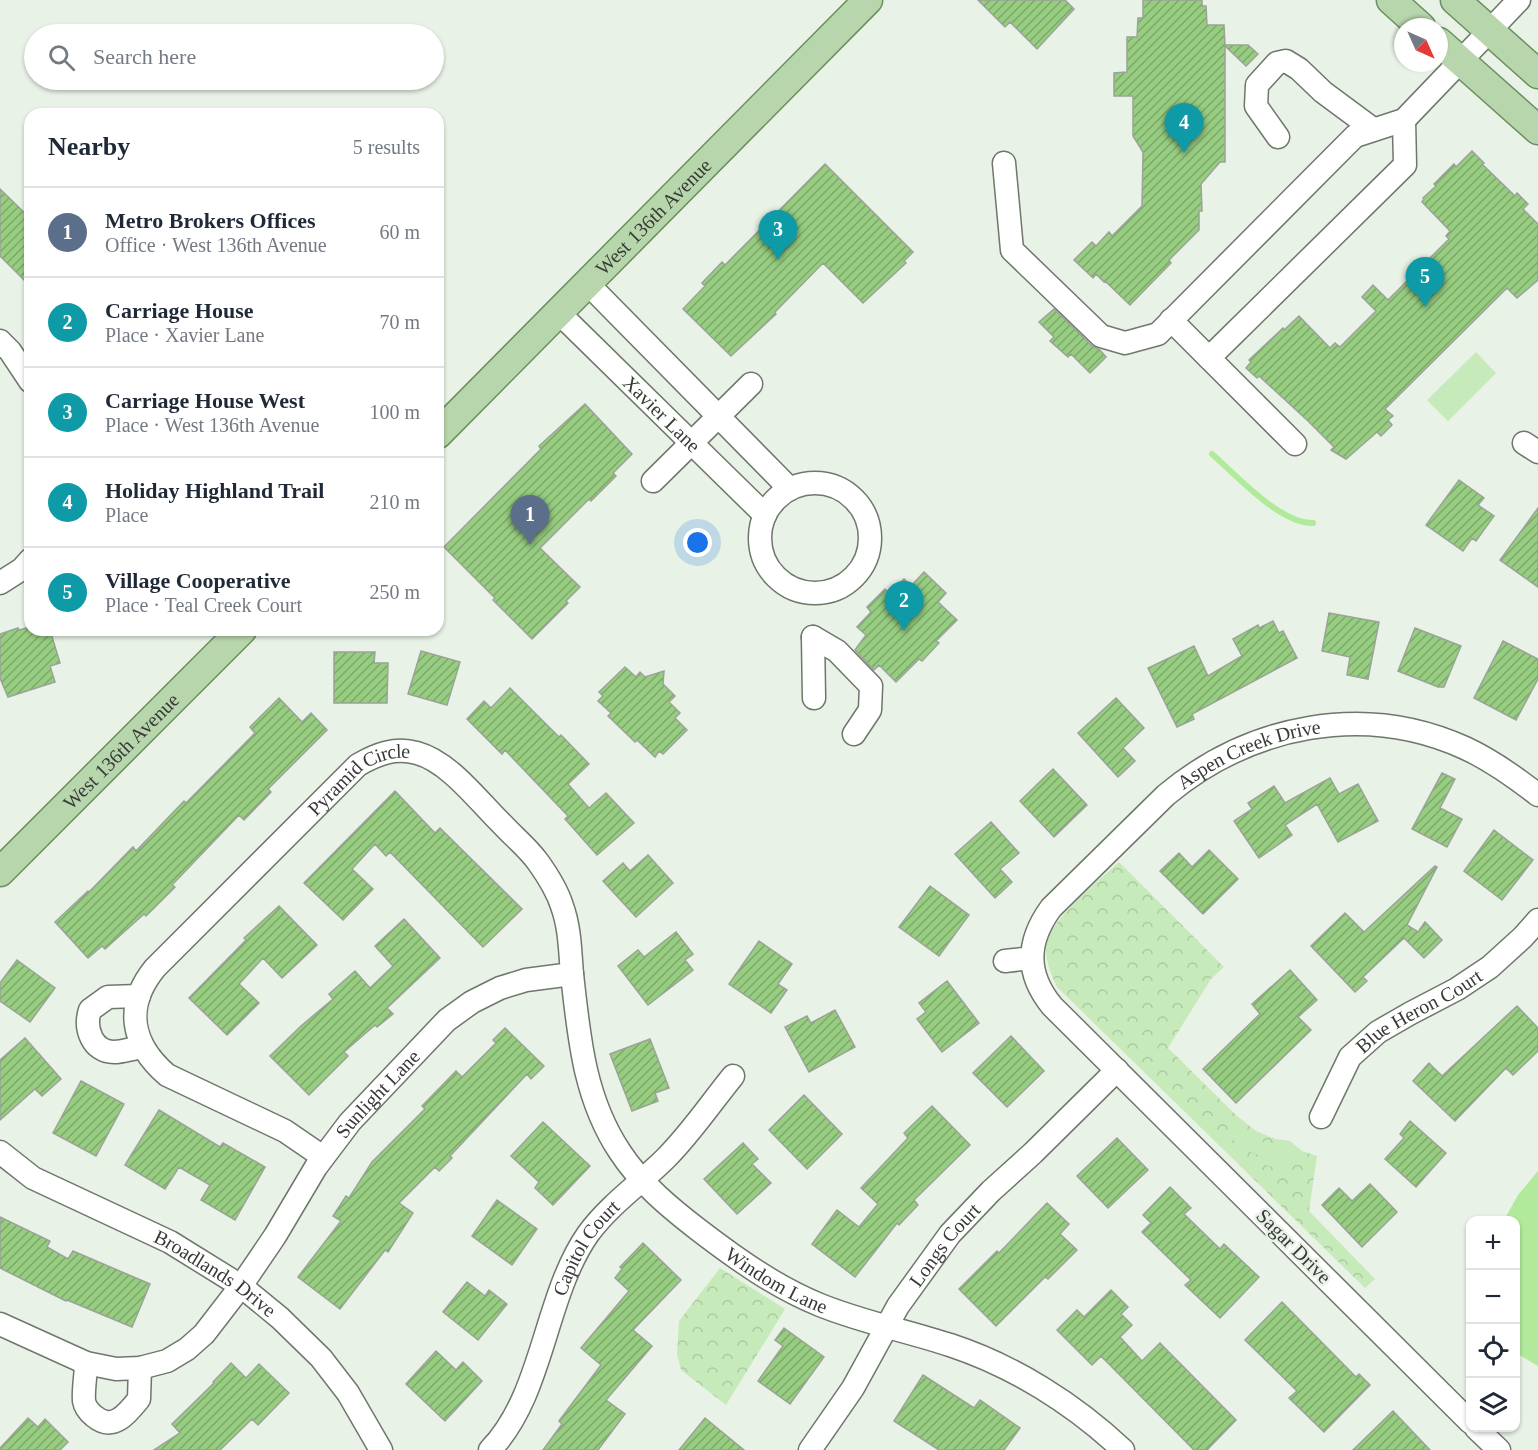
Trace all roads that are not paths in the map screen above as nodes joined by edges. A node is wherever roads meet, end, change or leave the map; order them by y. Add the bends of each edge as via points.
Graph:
1 (868, 0) edge
2 (1391, 0) edge
3 (1455, 0) edge
4 (1519, 0) edge
5 (1412, 18) edge
6 (1490, 30) junction
7 (1448, 50) edge
8 (1461, 62) junction
9 (1538, 74) edge
10 (1404, 120) junction
11 (1373, 129) junction
12 (1538, 130) edge
13 (1278, 137) dead end
14 (1004, 164) dead end
15 (588, 284) junction
16 (559, 313) junction
17 (1172, 320) junction
18 (0, 341) edge
19 (1209, 358) junction
20 (24, 372) edge
21 (751, 384) dead end
22 (718, 416) junction
23 (444, 428) edge
24 (692, 443) junction
25 (1295, 444) dead end
26 (653, 481) dead end
27 (790, 489) junction
28 (765, 515) junction
29 (24, 567) edge
30 (0, 583) edge
31 (236, 636) edge
32 (814, 698) dead end
33 (854, 734) dead end
34 (1538, 795) edge
35 (0, 872) edge
36 (1538, 920) edge
37 (1032, 958) junction
38 (1005, 961) dead end
39 (572, 974) junction
40 (139, 996) junction
41 (142, 1047) junction
42 (1117, 1070) junction
43 (733, 1076) dead end
44 (1321, 1117) dead end
45 (0, 1152) edge
46 (323, 1157) junction
47 (642, 1181) junction
48 (241, 1286) junction
49 (0, 1324) edge
50 (886, 1327) junction
51 (86, 1363) junction
52 (140, 1368) junction
53 (1466, 1418) edge
54 (1480, 1432) edge
55 (381, 1450) edge
56 (490, 1450) edge
57 (810, 1450) edge
58 (1123, 1450) edge
59 (1499, 1450) edge

1 - 15 main road, West 136th Avenue
2 - 5 main road
3 - 6 main road
4 - 6 street
6 - 8 street
6 - 9 main road
7 - 8 main road
8 - 10 street
8 - 12 main road
10 - 11 street
10 - 19 street via 1405,165
11 - 13 street via 1286,61 1277,63 1257,85 1256,106
11 - 17 street via 1355,136
14 - 17 street via 1012,250 1101,336 1125,344 1158,334
15 - 16 main road, West 136th Avenue
15 - 22 street, Xavier Lane
16 - 23 main road, West 136th Avenue
16 - 24 street, Xavier Lane
17 - 19 street
18 - 20 street
19 - 25 street
21 - 22 street
22 - 24 street
22 - 27 street, Xavier Lane
24 - 26 street
24 - 28 street, Xavier Lane
27 - 28 street via 775,500
27 - 28 street via 807,483 825,483 842,489 866,516 870,533 868,552 861,568 848,582 814,593 793,588 775,576 761,548 760,531
29 - 30 street
31 - 35 main road, West 136th Avenue
32 - 33 street via 813,637 837,651 870,686 870,711
34 - 37 street, Aspen Creek Drive via 1496,764 1466,749 1403,729 1342,724 1304,728 1263,739 1216,759 1166,795 1052,908 1037,931
36 - 44 street, Blue Heron Court via 1490,967 1378,1032 1350,1057
37 - 38 street
37 - 42 street, Aspen Creek Drive via 1043,995
39 - 40 street, Pyramid Circle via 562,907 536,859 451,772 432,758 395,751 358,765 155,968
39 - 46 street, Sunlight Lane via 500,988 447,1020 350,1122
39 - 47 street, Windom Lane via 589,1088 602,1121
40 - 41 street, Pyramid Circle via 135,1014
40 - 41 street via 108,997 90,1010 87,1026 93,1042 106,1051
41 - 46 street, Pyramid Circle via 167,1075 285,1131
42 - 50 street, Longs Court via 950,1234 914,1281
42 - 53 street, Sagar Drive
43 - 47 street, Capitol Court via 669,1155
45 - 48 street, Broadlands Drive via 33,1178 170,1242
46 - 48 street, Sunlight Lane
47 - 50 street, Windom Lane via 676,1213 771,1281 819,1305
47 - 56 street, Capitol Court via 605,1214 572,1262 524,1394 513,1418
48 - 52 street, Sunlight Lane via 204,1334 187,1349 167,1361
48 - 55 street, Broadlands Drive via 321,1358 348,1393
49 - 51 street, Sunlight Lane
50 - 57 street, Longs Court via 853,1388
50 - 58 street, Windom Lane via 952,1346 1040,1386 1080,1413
51 - 52 street, Sunlight Lane via 116,1369
51 - 52 street via 84,1401 88,1410 104,1422 113,1423 139,1399
54 - 59 street

